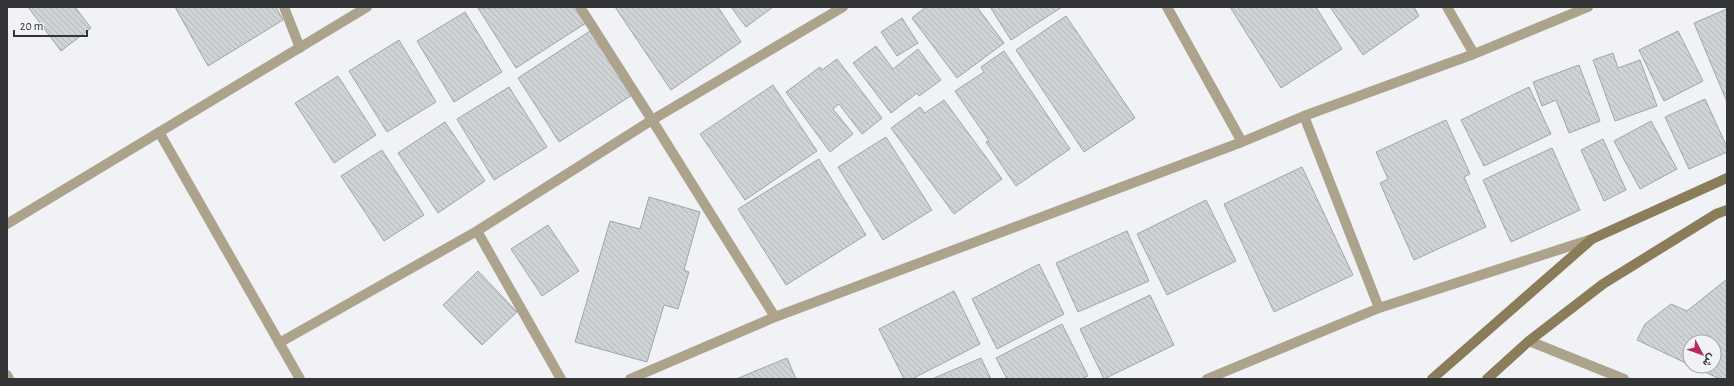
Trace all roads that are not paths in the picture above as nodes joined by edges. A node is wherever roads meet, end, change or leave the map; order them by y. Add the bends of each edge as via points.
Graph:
1 (284, 7) edge
2 (367, 7) edge
3 (580, 7) edge
4 (843, 7) edge
5 (1167, 7) edge
6 (1447, 7) edge
7 (1588, 7) edge
8 (300, 48) junction
9 (1474, 54) junction
10 (1304, 116) junction
11 (652, 120) junction
12 (159, 132) junction
13 (1242, 142) junction
14 (1727, 178) edge
15 (1727, 210) edge
16 (7, 224) edge
17 (477, 231) junction
18 (1592, 239) junction
19 (1379, 308) junction
20 (775, 317) junction
21 (1529, 341) junction
22 (279, 343) junction
23 (7, 375) edge
24 (9, 379) edge
25 (300, 379) edge
26 (561, 379) edge
27 (630, 379) edge
28 (1207, 379) edge
29 (1432, 379) edge
30 (1487, 379) edge
31 (1624, 379) edge

1 - 8 street
2 - 8 street
3 - 11 street
4 - 11 street
5 - 13 street
6 - 9 street
7 - 9 street
8 - 12 street
9 - 10 street
10 - 13 street
10 - 19 street
11 - 17 street
11 - 20 street
12 - 16 street
12 - 22 street
13 - 20 street
14 - 18 main road
15 - 21 main road via 1716,214 1603,284
17 - 22 street
17 - 26 street
18 - 19 street
18 - 29 main road
19 - 28 street
20 - 27 street
21 - 30 main road
21 - 31 street
22 - 25 street
23 - 24 street

